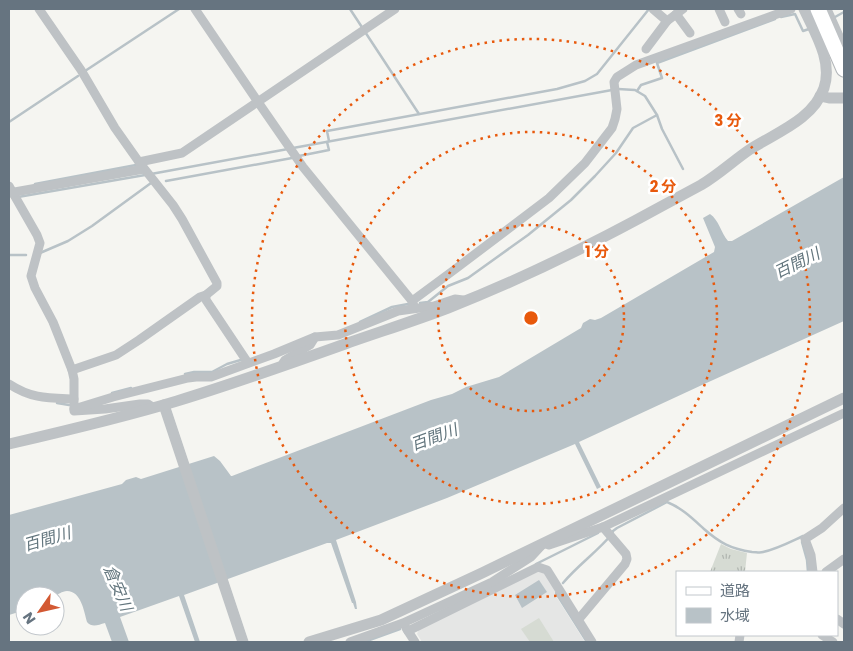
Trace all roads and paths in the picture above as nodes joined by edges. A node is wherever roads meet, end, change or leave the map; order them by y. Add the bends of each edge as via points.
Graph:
1 (39, 9) edge
2 (195, 9) edge
3 (395, 9) edge
4 (653, 9) edge
5 (719, 9) edge
6 (791, 9) edge
7 (804, 9) edge
8 (818, 9) edge
9 (827, 9) edge
10 (679, 11) edge
11 (666, 21) junction
12 (724, 22) dead end
13 (690, 33) dead end
14 (839, 46) edge
15 (646, 49) dead end
16 (844, 69) edge
17 (820, 96) junction
18 (844, 98) edge
19 (258, 102) junction
20 (146, 170) junction
21 (12, 192) edge
22 (206, 295) junction
23 (466, 300) junction
24 (413, 305) junction
25 (315, 337) junction
26 (246, 360) junction
27 (283, 366) junction
28 (72, 370) junction
29 (9, 384) edge
30 (844, 398) edge
31 (74, 399) junction
32 (159, 406) junction
33 (74, 409) junction
34 (844, 413) edge
35 (9, 444) edge
36 (844, 508) edge
37 (603, 527) junction
38 (544, 543) junction
39 (844, 559) edge
40 (813, 571) edge
41 (827, 571) edge
42 (494, 586) junction
43 (578, 620) junction
44 (406, 627) junction
45 (243, 642) edge
46 (309, 642) edge
47 (350, 642) edge
48 (415, 642) edge
49 (592, 642) edge

1 - 20 street via 81,70 115,128
2 - 19 street
3 - 19 street
4 - 11 street
5 - 12 street
6 - 24 street via 636,65 617,77 616,119 595,151 548,198
7 - 17 street via 826,62 826,78
8 - 14 main road
9 - 14 street
10 - 11 street
10 - 13 street
11 - 15 street
14 - 16 main road
17 - 18 street
17 - 23 street via 807,114 701,185 575,252
19 - 20 street via 182,153
19 - 24 street via 333,206
20 - 21 street
20 - 22 street via 182,219 217,283
21 - 28 street via 40,243 31,276
22 - 26 street via 206,300
22 - 28 street via 116,354
23 - 24 street via 455,299 434,306
23 - 27 street
24 - 25 street via 338,335
25 - 26 street
25 - 27 street via 310,345 285,360
26 - 33 street via 211,377 188,378
27 - 32 street
28 - 31 street
29 - 31 street via 35,396
30 - 38 street
31 - 33 street
32 - 33 street via 140,404 87,411
32 - 35 street
32 - 45 street via 169,420
34 - 37 street
36 - 40 street via 805,539
37 - 38 street via 549,545
37 - 43 street via 626,554 626,564
38 - 42 street
38 - 46 street via 381,620
39 - 41 street
42 - 43 street via 538,567 547,570
42 - 44 street
43 - 49 street
44 - 47 street
44 - 48 street

